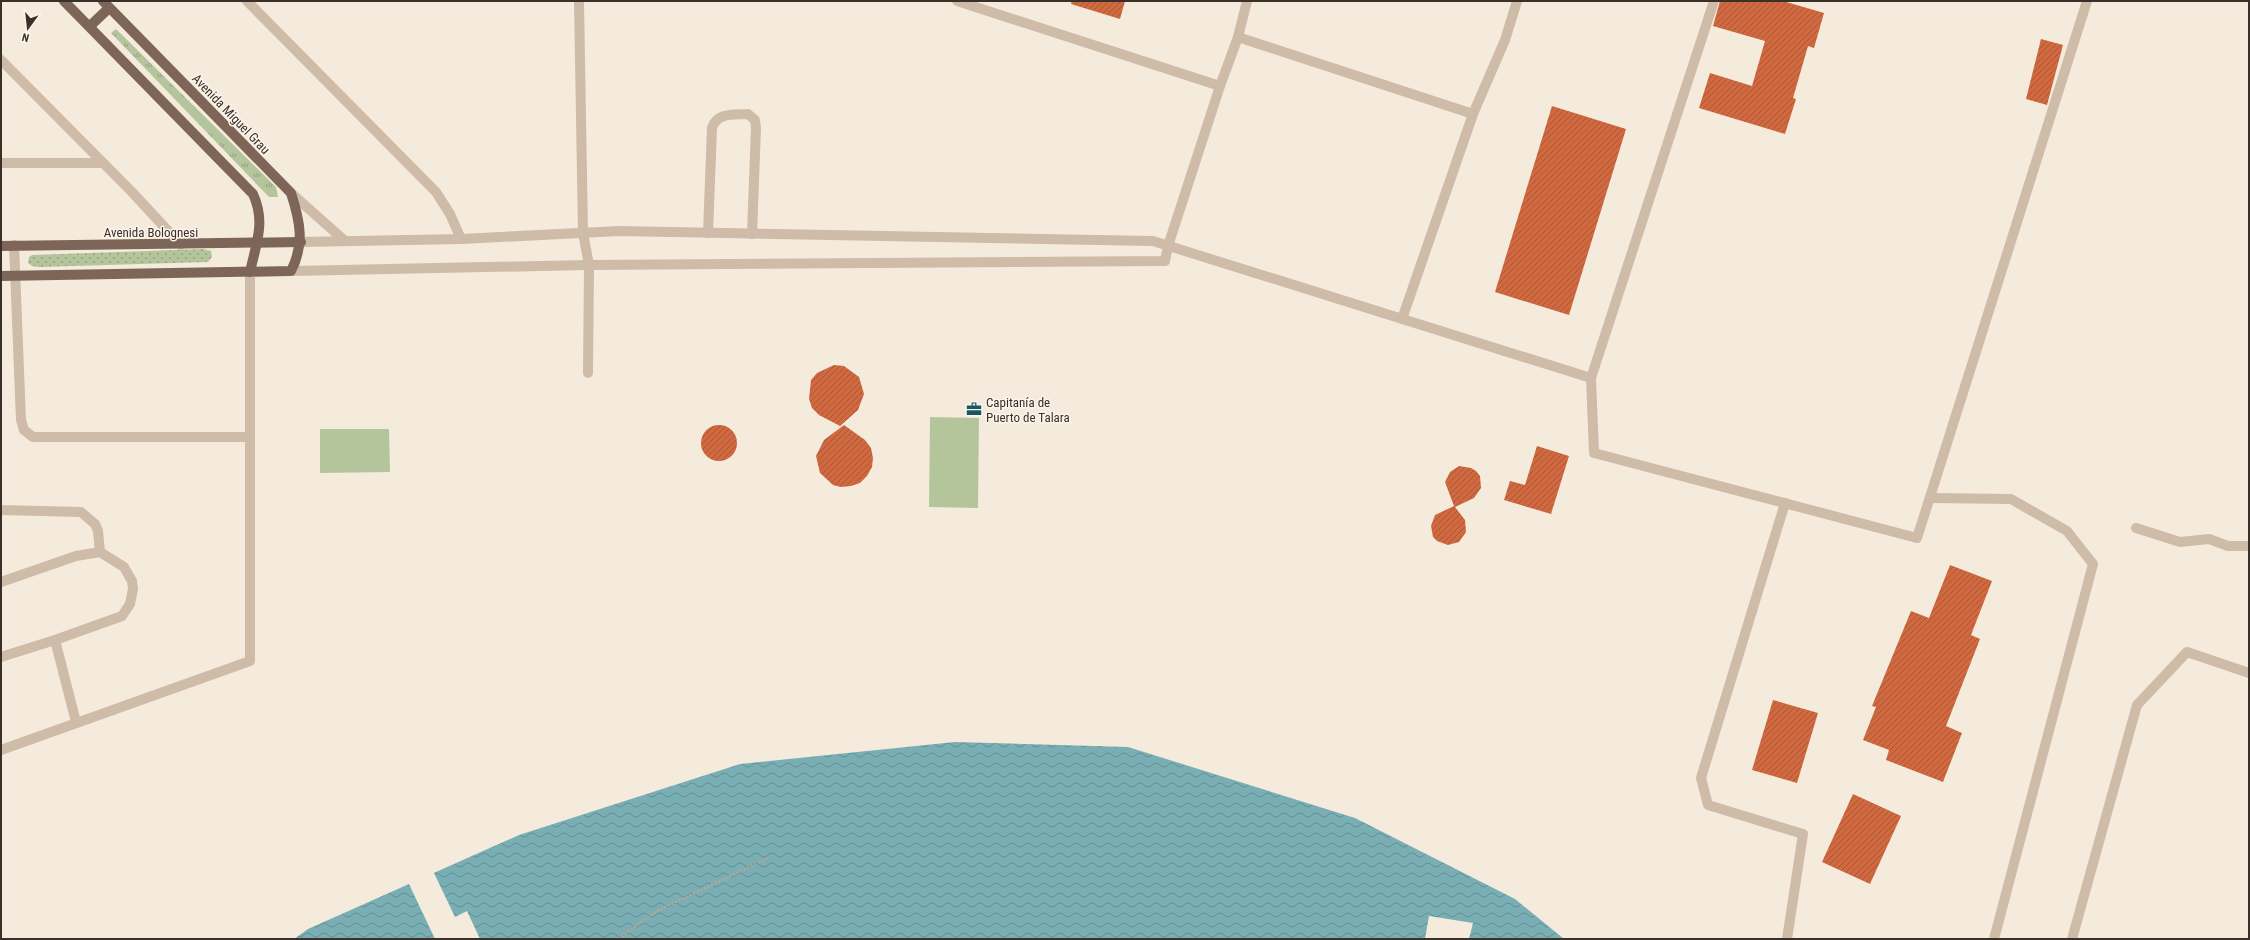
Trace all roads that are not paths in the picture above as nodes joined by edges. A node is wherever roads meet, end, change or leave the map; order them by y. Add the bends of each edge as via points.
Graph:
1 (64, 1) edge
2 (247, 1) edge
3 (579, 1) edge
4 (959, 1) edge
5 (1247, 1) edge
6 (1517, 1) edge
7 (1714, 1) edge
8 (2088, 1) edge
9 (106, 4) edge
10 (90, 26) junction
11 (1238, 37) junction
12 (1, 60) edge
13 (1220, 86) junction
14 (1473, 114) junction
15 (1, 163) edge
16 (103, 163) junction
17 (291, 194) junction
18 (583, 233) junction
19 (708, 233) junction
20 (752, 234) junction
21 (461, 239) junction
22 (345, 241) junction
23 (301, 242) junction
24 (257, 243) junction
25 (14, 245) junction
26 (181, 245) junction
27 (1, 246) edge
28 (1168, 246) junction
29 (588, 265) junction
30 (291, 271) junction
31 (250, 272) junction
32 (17, 275) junction
33 (1, 276) edge
34 (1402, 319) junction
35 (588, 373) dead end
36 (1591, 378) junction
37 (249, 436) junction
38 (1930, 498) junction
39 (1785, 504) junction
40 (1, 510) edge
41 (2136, 528) dead end
42 (2249, 546) edge
43 (100, 552) junction
44 (1, 582) edge
45 (55, 640) junction
46 (1, 657) edge
47 (2249, 673) edge
48 (76, 722) junction
49 (1, 750) edge
50 (1787, 939) edge
51 (1994, 939) edge
52 (2072, 939) edge

1 - 10 main road
2 - 21 street via 436,192 450,214
3 - 18 street
4 - 13 street
5 - 11 street
6 - 14 street via 1505,40
7 - 36 street
8 - 38 street
9 - 10 main road
9 - 17 main road, Avenida Miguel Grau
10 - 24 main road via 253,194 259,208
11 - 13 street
11 - 14 street
12 - 16 street
13 - 28 street
14 - 34 street
15 - 16 street
16 - 26 street
17 - 22 street, Avenida Miguel Grau
17 - 23 main road via 300,219
18 - 19 street
18 - 21 street
18 - 29 street
19 - 20 street
19 - 20 street via 712,128 721,116 748,114 755,120 756,128
20 - 28 street via 1153,241
21 - 22 street
22 - 23 street
23 - 24 main road, Avenida Bolognesi
23 - 30 main road via 298,258
24 - 26 main road, Avenida Bolognesi
24 - 31 main road
25 - 26 main road, Avenida Bolognesi
25 - 27 main road, Avenida Bolognesi
25 - 32 street
28 - 29 street via 1165,262
28 - 34 street
29 - 30 street
29 - 35 street
30 - 31 main road
31 - 32 main road
31 - 37 street
32 - 33 main road
32 - 37 street via 21,420 24,430 33,437
34 - 36 street
36 - 39 street via 1594,453
37 - 48 street via 250,661
38 - 39 street via 1917,538
38 - 51 street via 2011,499 2068,531 2093,564
39 - 50 street via 1701,778 1708,805 1803,834
40 - 43 street via 81,512 95,524
41 - 42 street via 2180,542 2209,539 2228,546
43 - 44 street via 76,556
43 - 45 street via 118,562 128,574 133,589 130,604 122,616
45 - 46 street
45 - 48 street
47 - 52 street via 2187,652 2137,705
48 - 49 street

